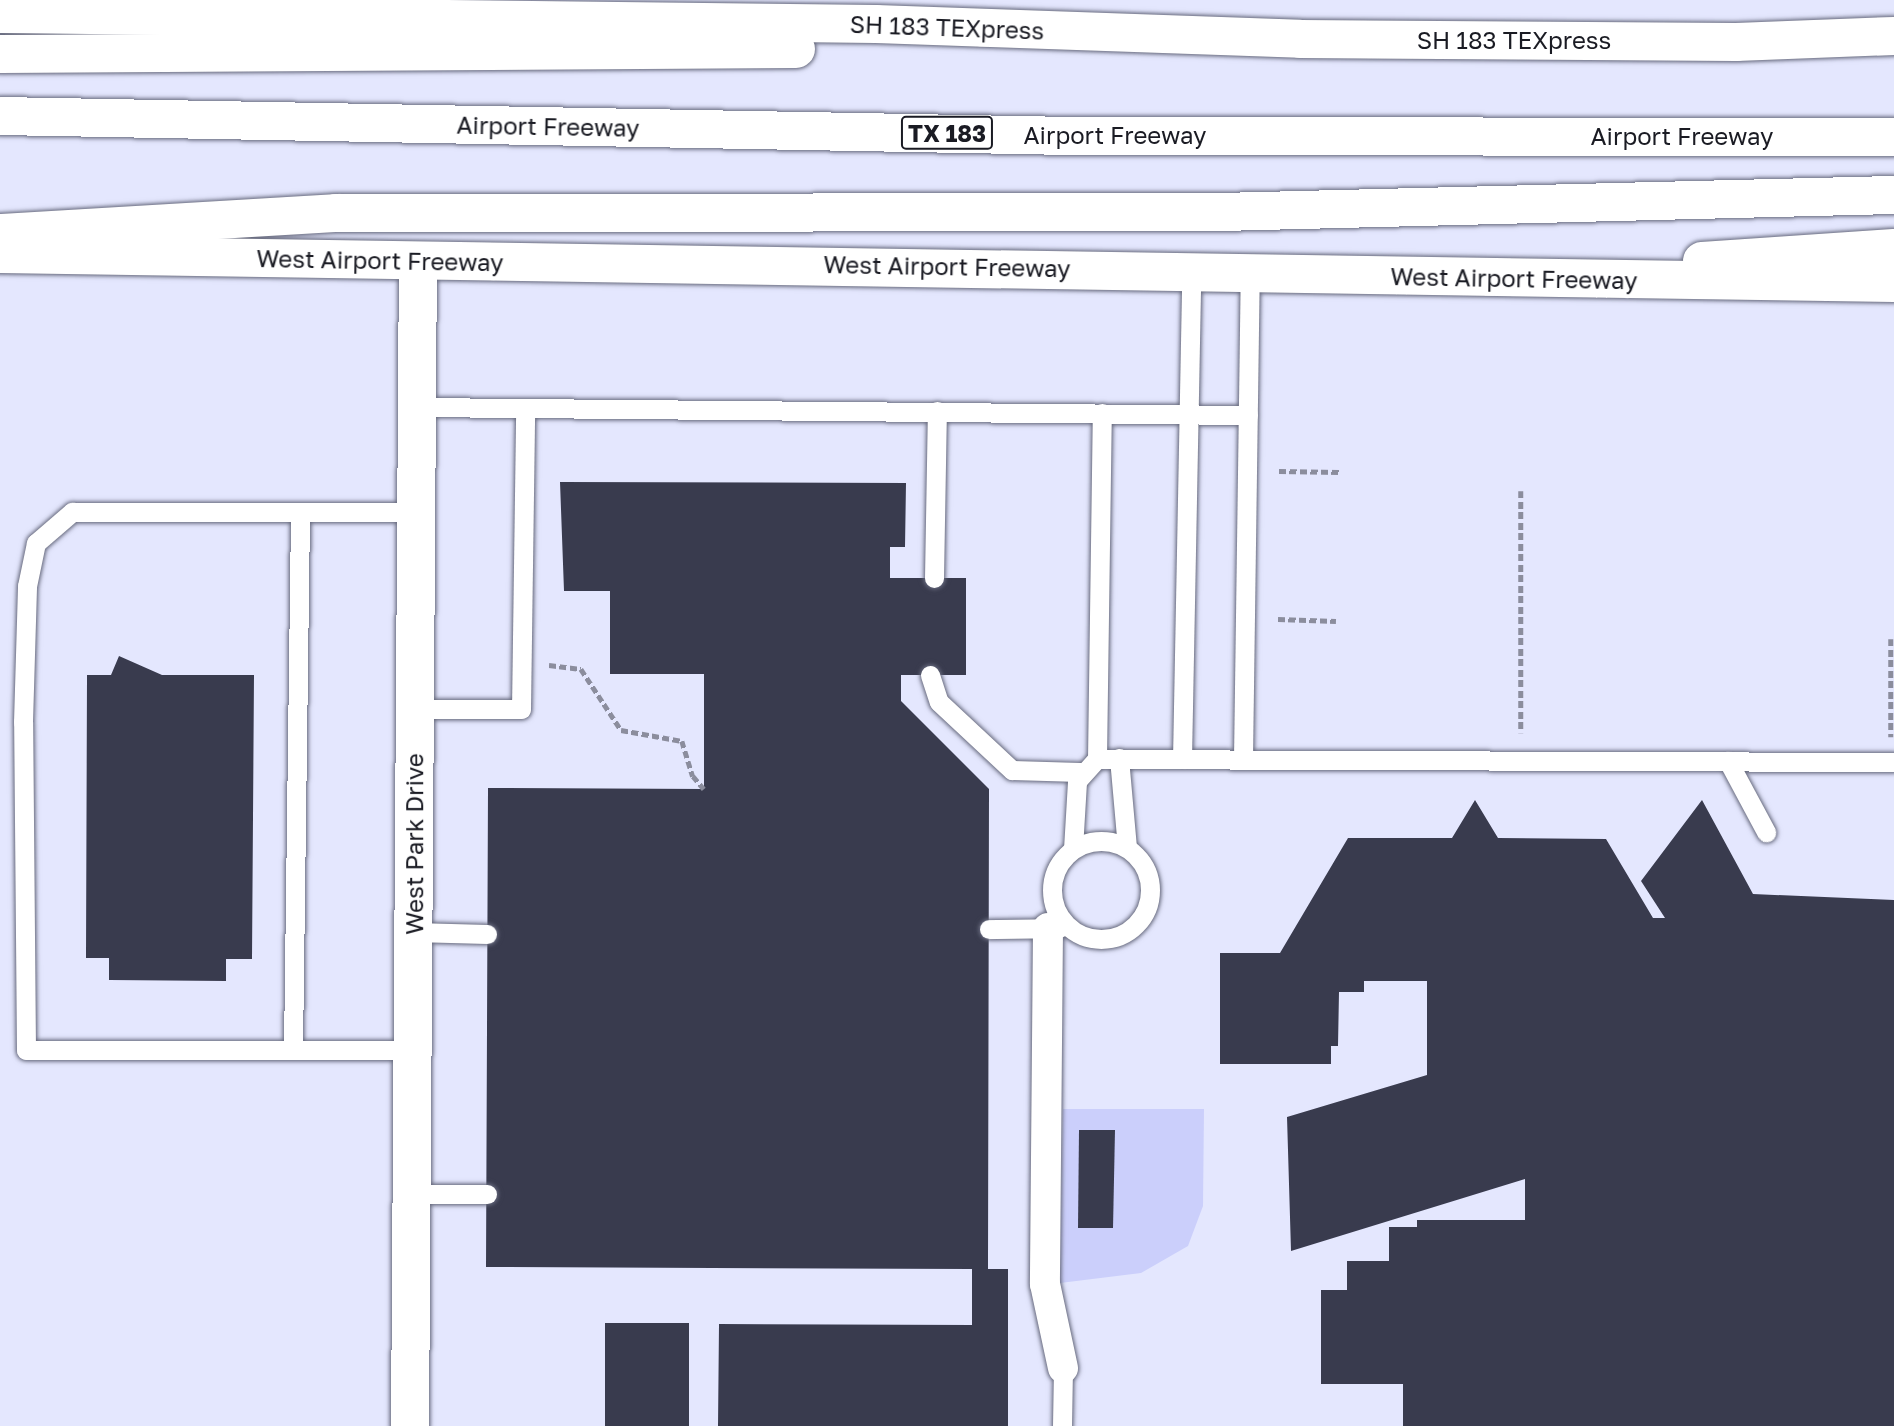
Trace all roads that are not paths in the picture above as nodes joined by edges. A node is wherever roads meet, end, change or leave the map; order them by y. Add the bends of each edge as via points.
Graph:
1 (0, 14) edge
2 (1894, 36) edge
3 (1300, 39) junction
4 (0, 54) edge
5 (0, 116) edge
6 (1894, 137) edge
7 (1894, 195) edge
8 (0, 233) edge
9 (1894, 248) edge
10 (0, 254) edge
11 (418, 262) junction
12 (1191, 271) junction
13 (1250, 273) junction
14 (1526, 278) junction
15 (1894, 283) edge
16 (1838, 284) junction
17 (1894, 292) edge
18 (417, 407) junction
19 (524, 408) junction
20 (937, 411) junction
21 (1102, 413) junction
22 (1189, 413) junction
23 (1248, 415) junction
24 (300, 513) junction
25 (417, 513) junction
26 (934, 578) dead end
27 (930, 675) dead end
28 (415, 709) junction
29 (1119, 758) junction
30 (1097, 759) junction
31 (1182, 759) junction
32 (1243, 759) junction
33 (1728, 761) junction
34 (1894, 762) edge
35 (1080, 772) junction
36 (1766, 832) dead end
37 (1126, 848) junction
38 (1073, 849) junction
39 (1059, 928) junction
40 (989, 929) dead end
41 (414, 932) junction
42 (487, 934) dead end
43 (293, 1049) junction
44 (413, 1050) junction
45 (412, 1194) junction
46 (487, 1194) dead end
47 (1063, 1368) joint
48 (410, 1426) edge
49 (1062, 1426) edge

1 - 3 main road, SH 183 TEXpress via 876,24
2 - 3 main road, SH 183 TEXpress via 1736,42
3 - 4 main road
5 - 6 main road, Airport Freeway / TX 183 via 1068,136
7 - 8 main road via 1221,212 336,214
9 - 14 main road
10 - 11 main road, West Airport Freeway
11 - 12 main road, West Airport Freeway
11 - 18 main road, West Park Drive
12 - 13 main road, West Airport Freeway
12 - 22 lane
13 - 14 main road, West Airport Freeway
13 - 23 lane
14 - 16 main road, West Airport Freeway
15 - 16 main road, West Airport Freeway
16 - 17 main road
18 - 19 lane
18 - 25 main road, West Park Drive
19 - 20 lane
19 - 28 lane via 521,709
20 - 21 lane
20 - 26 lane
21 - 22 lane
21 - 30 lane
22 - 23 lane
22 - 31 lane
23 - 32 lane
24 - 25 lane
24 - 43 lane
24 - 43 lane via 72,512 36,543 27,586 23,722 26,1050
25 - 28 main road, West Park Drive
27 - 35 lane via 939,702 1012,770
28 - 41 main road, West Park Drive
29 - 30 lane
29 - 31 lane
29 - 37 lane
30 - 35 lane
31 - 32 lane
32 - 33 lane
33 - 34 lane
33 - 36 lane
35 - 38 lane
37 - 38 lane via 1098,841
37 - 39 lane via 1147,871 1149,895 1142,917 1101,939
38 - 39 lane via 1052,884
39 - 40 lane
39 - 47 street via 1045,1284
41 - 42 lane
41 - 44 main road, West Park Drive
43 - 44 lane
44 - 45 main road, West Park Drive
45 - 46 lane
45 - 48 main road, West Park Drive
47 - 49 lane

